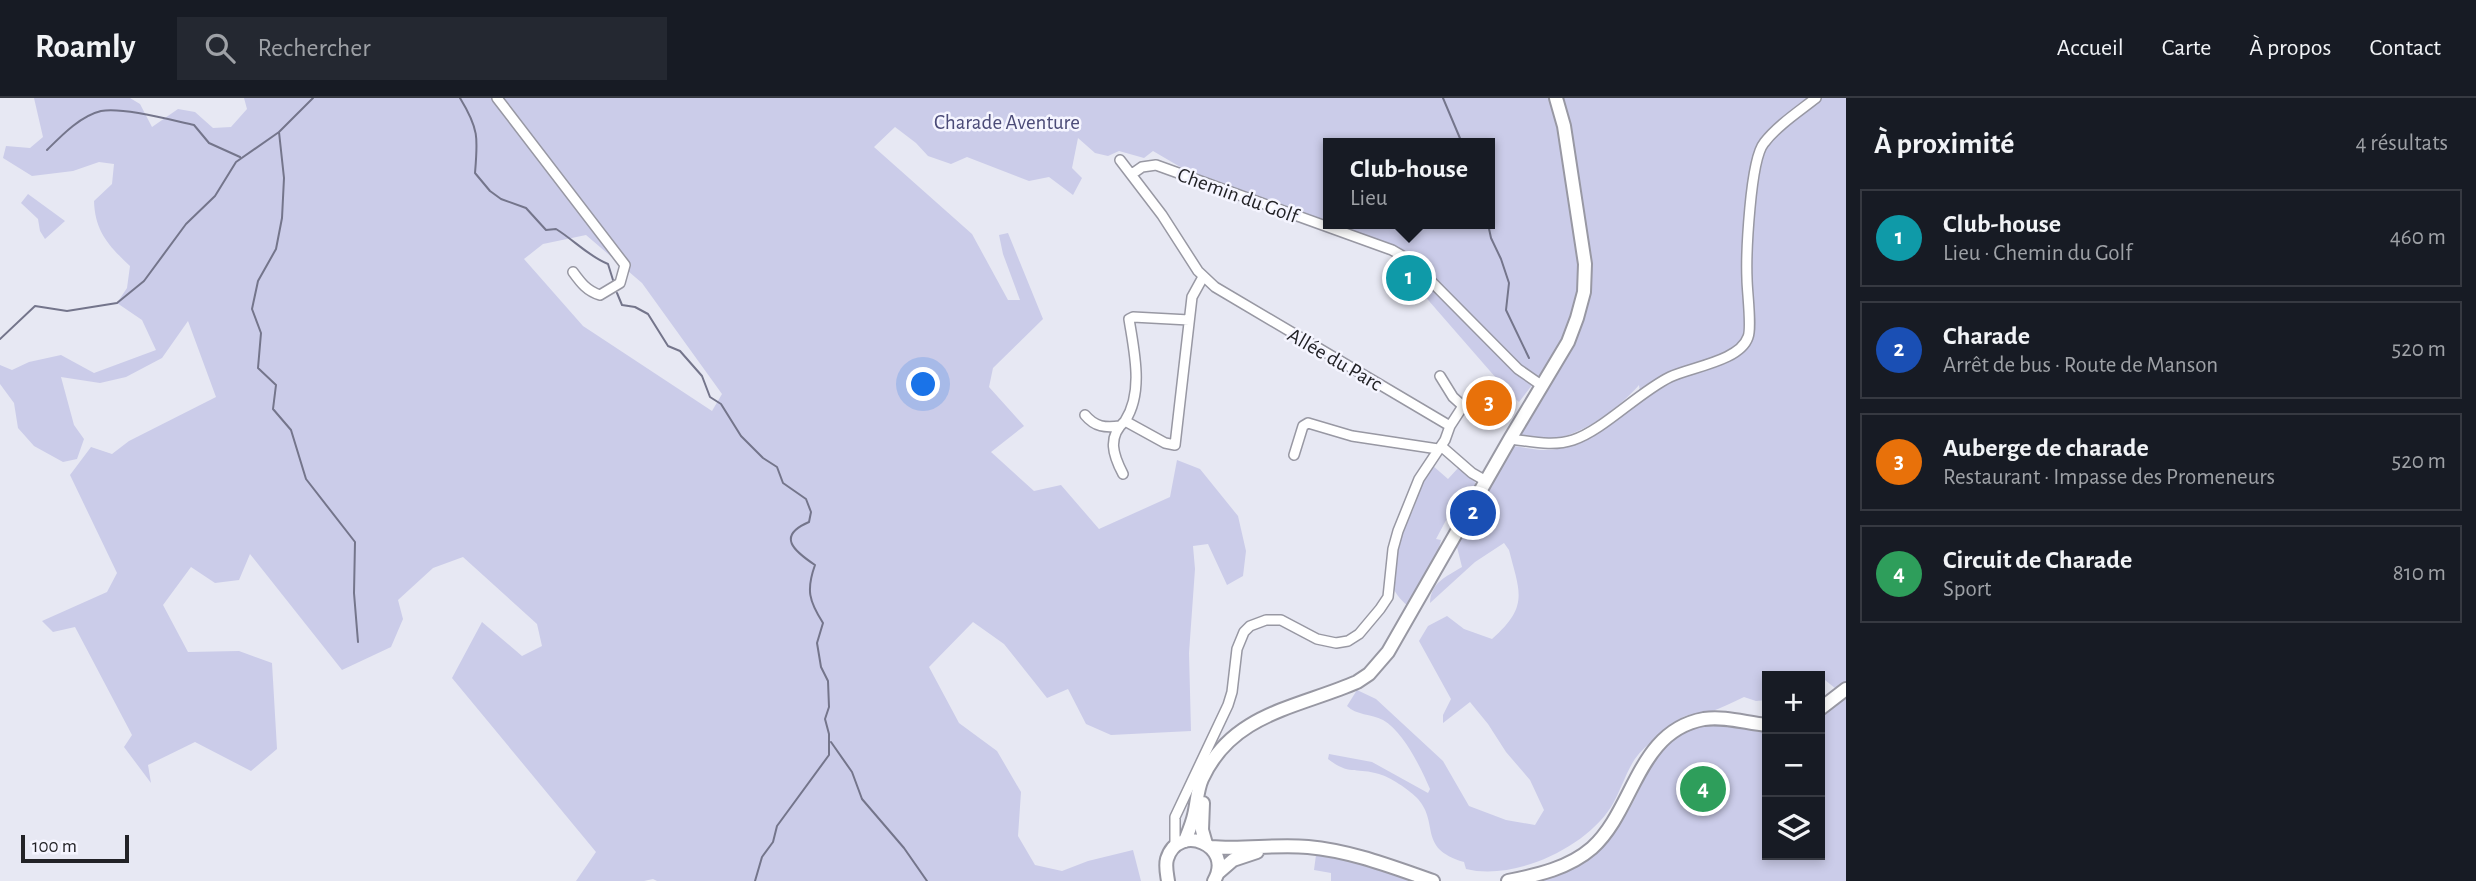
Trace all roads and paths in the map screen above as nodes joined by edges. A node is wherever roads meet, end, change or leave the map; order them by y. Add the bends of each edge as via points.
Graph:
1 (497, 98) edge
2 (1556, 98) edge
3 (1816, 98) edge
4 (1120, 160) dead end
5 (1132, 174) junction
6 (1323, 225) edge
7 (1334, 229) edge
8 (573, 272) dead end
9 (1203, 277) junction
10 (1189, 320) junction
11 (1440, 376) dead end
12 (1541, 386) junction
13 (1464, 406) junction
14 (1085, 415) dead end
15 (1485, 422) dead end
16 (1123, 424) junction
17 (1450, 426) junction
18 (1510, 439) junction
19 (1440, 448) junction
20 (1294, 455) dead end
21 (1123, 474) dead end
22 (1486, 481) junction
23 (1846, 689) edge
24 (1825, 705) edge
25 (1762, 724) edge
26 (1207, 770) junction
27 (1180, 844) junction
28 (1208, 845) junction
29 (1283, 847) junction
30 (1216, 878) edge
31 (1169, 879) edge
32 (1433, 881) edge
33 (1508, 881) edge

1 - 8 street via 625,265 620,283 600,295 591,292
2 - 12 street via 1578,211 1584,292 1568,342
3 - 18 street via 1762,145 1756,163 1746,259 1749,336 1740,350 1672,376 1575,440
4 - 5 street
5 - 6 street, Chemin du Golf via 1156,165
5 - 9 street
7 - 12 street, Chemin du Golf via 1411,261 1518,369
9 - 10 street via 1192,297
9 - 17 street, Allée du Parc
10 - 16 street via 1129,319 1135,380 1130,414
10 - 16 street via 1175,446
11 - 13 street
12 - 18 street
13 - 15 street via 1482,415
13 - 17 street
14 - 16 street via 1093,424 1107,428
16 - 21 street via 1112,449
17 - 19 street
18 - 22 street
19 - 20 street via 1352,436 1308,423
19 - 22 street
19 - 27 street via 1419,479 1398,531 1388,597 1359,634 1348,641 1329,643 1273,619 1244,632 1228,705 1174,820
22 - 26 street via 1394,643 1369,674 1254,721 1226,742
23 - 24 street
25 - 33 street via 1715,718 1677,729 1650,754 1618,814 1591,849 1565,865
26 - 27 street via 1192,823
26 - 28 street via 1202,831
27 - 28 street via 1200,841
27 - 31 street via 1167,859
28 - 29 street
28 - 30 street via 1219,863
29 - 30 street via 1233,860
29 - 32 street via 1349,854

